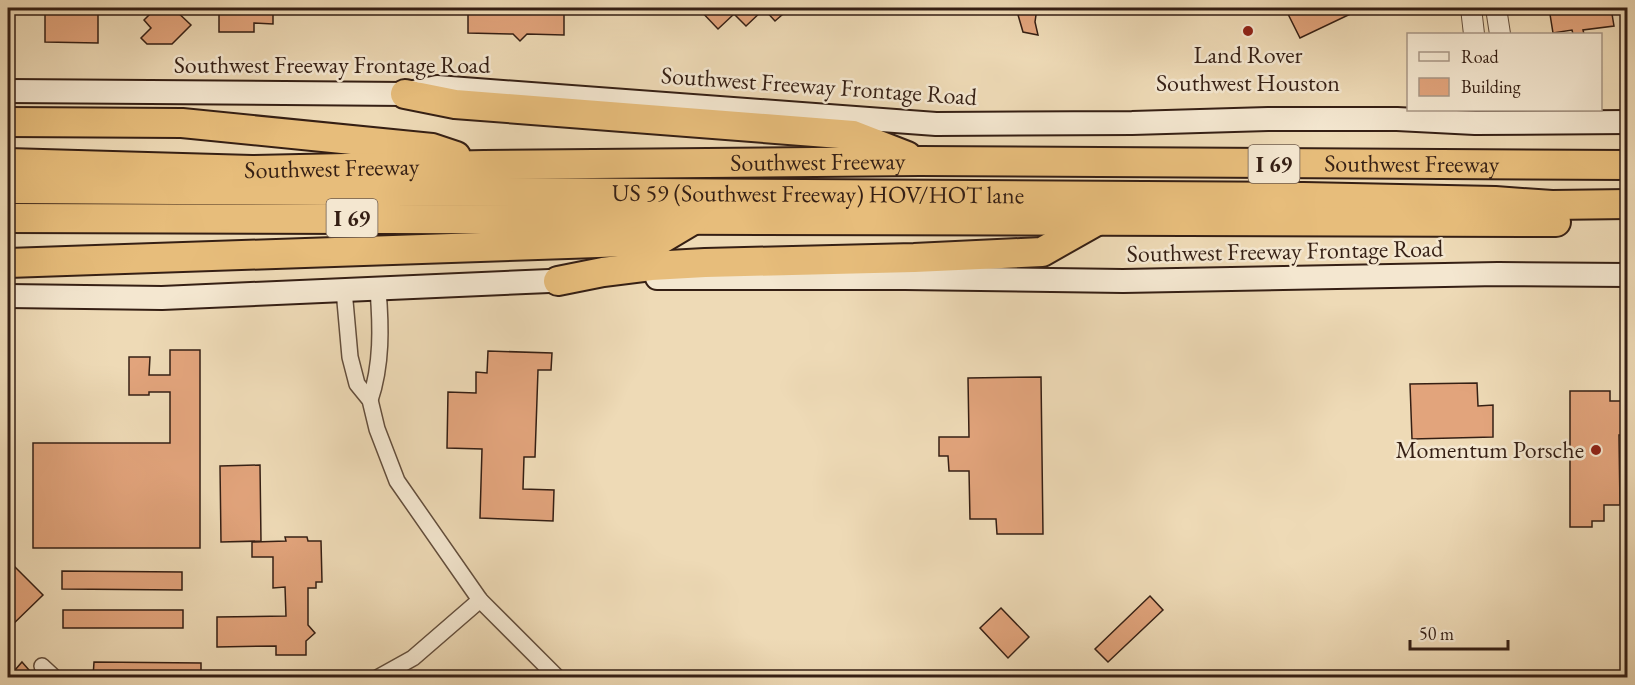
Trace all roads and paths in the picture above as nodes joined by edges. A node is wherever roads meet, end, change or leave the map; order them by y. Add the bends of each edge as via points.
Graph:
1 (1471, 8) edge
2 (1496, 8) edge
3 (1474, 33) edge
4 (1500, 33) edge
5 (8, 91) edge
6 (405, 94) junction
7 (1475, 116) edge
8 (1505, 116) edge
9 (8, 122) edge
10 (1628, 122) edge
11 (920, 161) junction
12 (8, 163) edge
13 (484, 165) junction
14 (1628, 165) edge
15 (8, 189) edge
16 (1628, 193) edge
17 (1495, 201) junction
18 (1628, 204) edge
19 (8, 218) edge
20 (696, 219) junction
21 (1097, 221) junction
22 (1628, 223) edge
23 (20, 264) edge
24 (1628, 275) edge
25 (558, 281) junction
26 (344, 290) junction
27 (378, 290) junction
28 (8, 296) edge
29 (370, 400) junction
30 (480, 600) junction
31 (42, 666) dead end
32 (55, 678) edge
33 (377, 678) edge
34 (558, 678) edge

1 - 3 street
2 - 4 street
5 - 6 main road, Southwest Freeway Frontage Road
6 - 7 main road, Southwest Freeway Frontage Road via 437,87 936,124
6 - 11 highway via 455,104 853,135
7 - 8 main road, Southwest Freeway Frontage Road
8 - 10 main road, Southwest Freeway Frontage Road
9 - 13 highway via 182,123 432,148
11 - 13 highway, Southwest Freeway / I 69
11 - 14 highway, Southwest Freeway / I 69
12 - 13 highway, Southwest Freeway / I 69 via 252,170
15 - 17 highway, US 59 (Southwest Freeway) HOV/HOT lane
16 - 17 highway
17 - 18 highway, US 59 (Southwest Freeway) HOV/HOT lane
19 - 20 highway, Southwest Freeway / I 69
20 - 21 highway, Southwest Freeway / I 69
20 - 23 highway via 658,241
21 - 22 highway, Southwest Freeway / I 69
21 - 25 highway via 1042,252 673,264
24 - 25 main road, Southwest Freeway Frontage Road via 1123,281
25 - 27 main road, Southwest Freeway Frontage Road
26 - 27 main road, Southwest Freeway Frontage Road
26 - 28 main road, Southwest Freeway Frontage Road via 162,298
26 - 29 street via 357,384
27 - 29 street via 377,380
29 - 30 street via 376,429 397,481
30 - 33 street via 413,658
30 - 34 street
31 - 32 street

